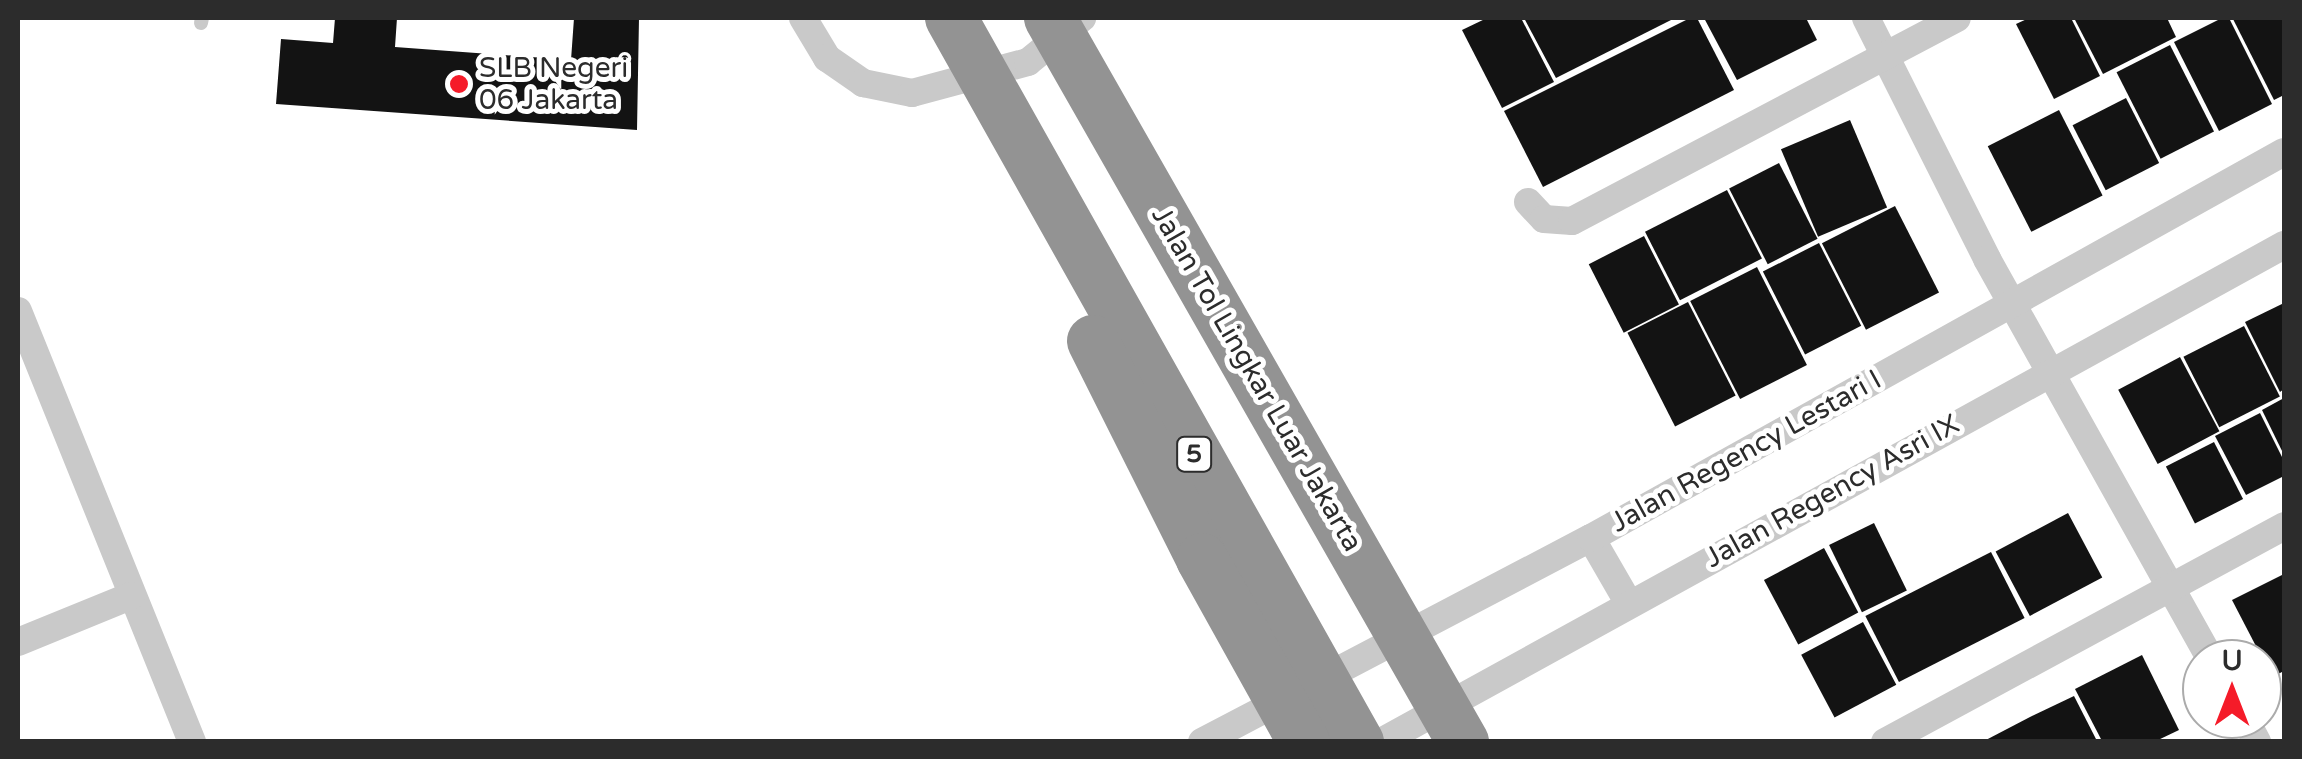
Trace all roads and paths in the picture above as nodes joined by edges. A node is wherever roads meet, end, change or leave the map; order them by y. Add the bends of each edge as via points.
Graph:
1 (803, 18) edge
2 (951, 18) edge
3 (1050, 18) edge
4 (1082, 18) edge
5 (1866, 18) edge
6 (1957, 18) edge
7 (1886, 55) junction
8 (2284, 152) edge
9 (1032, 166) junction
10 (1528, 202) dead end
11 (2284, 245) edge
12 (2016, 309) junction
13 (18, 311) edge
14 (2047, 365) junction
15 (31, 380) edge
16 (2284, 526) edge
17 (1594, 542) junction
18 (2171, 587) junction
19 (1624, 595) junction
20 (131, 596) junction
21 (2200, 639) edge
22 (18, 642) edge
23 (192, 742) edge
24 (1202, 742) edge
25 (1304, 742) edge
26 (1358, 742) edge
27 (1381, 742) edge
28 (1463, 742) edge
29 (1885, 742) edge

1 - 4 street via 827,58 863,83 912,93 1028,62
2 - 9 highway, 5, bridge
3 - 28 highway, Jalan Tol Lingkar Luar Jakarta, bridge
5 - 7 street
6 - 7 street
7 - 10 street via 1572,221 1544,218
7 - 12 street
8 - 12 street, Jalan Regency Lestari I
9 - 25 highway, bridge via 1058,266 1202,559
9 - 26 highway, 5, bridge
11 - 14 street, Jalan Regency Asri IX
12 - 14 street
12 - 17 street, Jalan Regency Lestari I
13 - 15 street
14 - 18 street
14 - 19 street, Jalan Regency Asri IX
15 - 20 street
16 - 18 street
17 - 19 street
17 - 24 street, Jalan Regency Lestari I
18 - 21 street
18 - 29 street
19 - 27 street, Jalan Regency Asri IX
20 - 22 street
20 - 23 street

